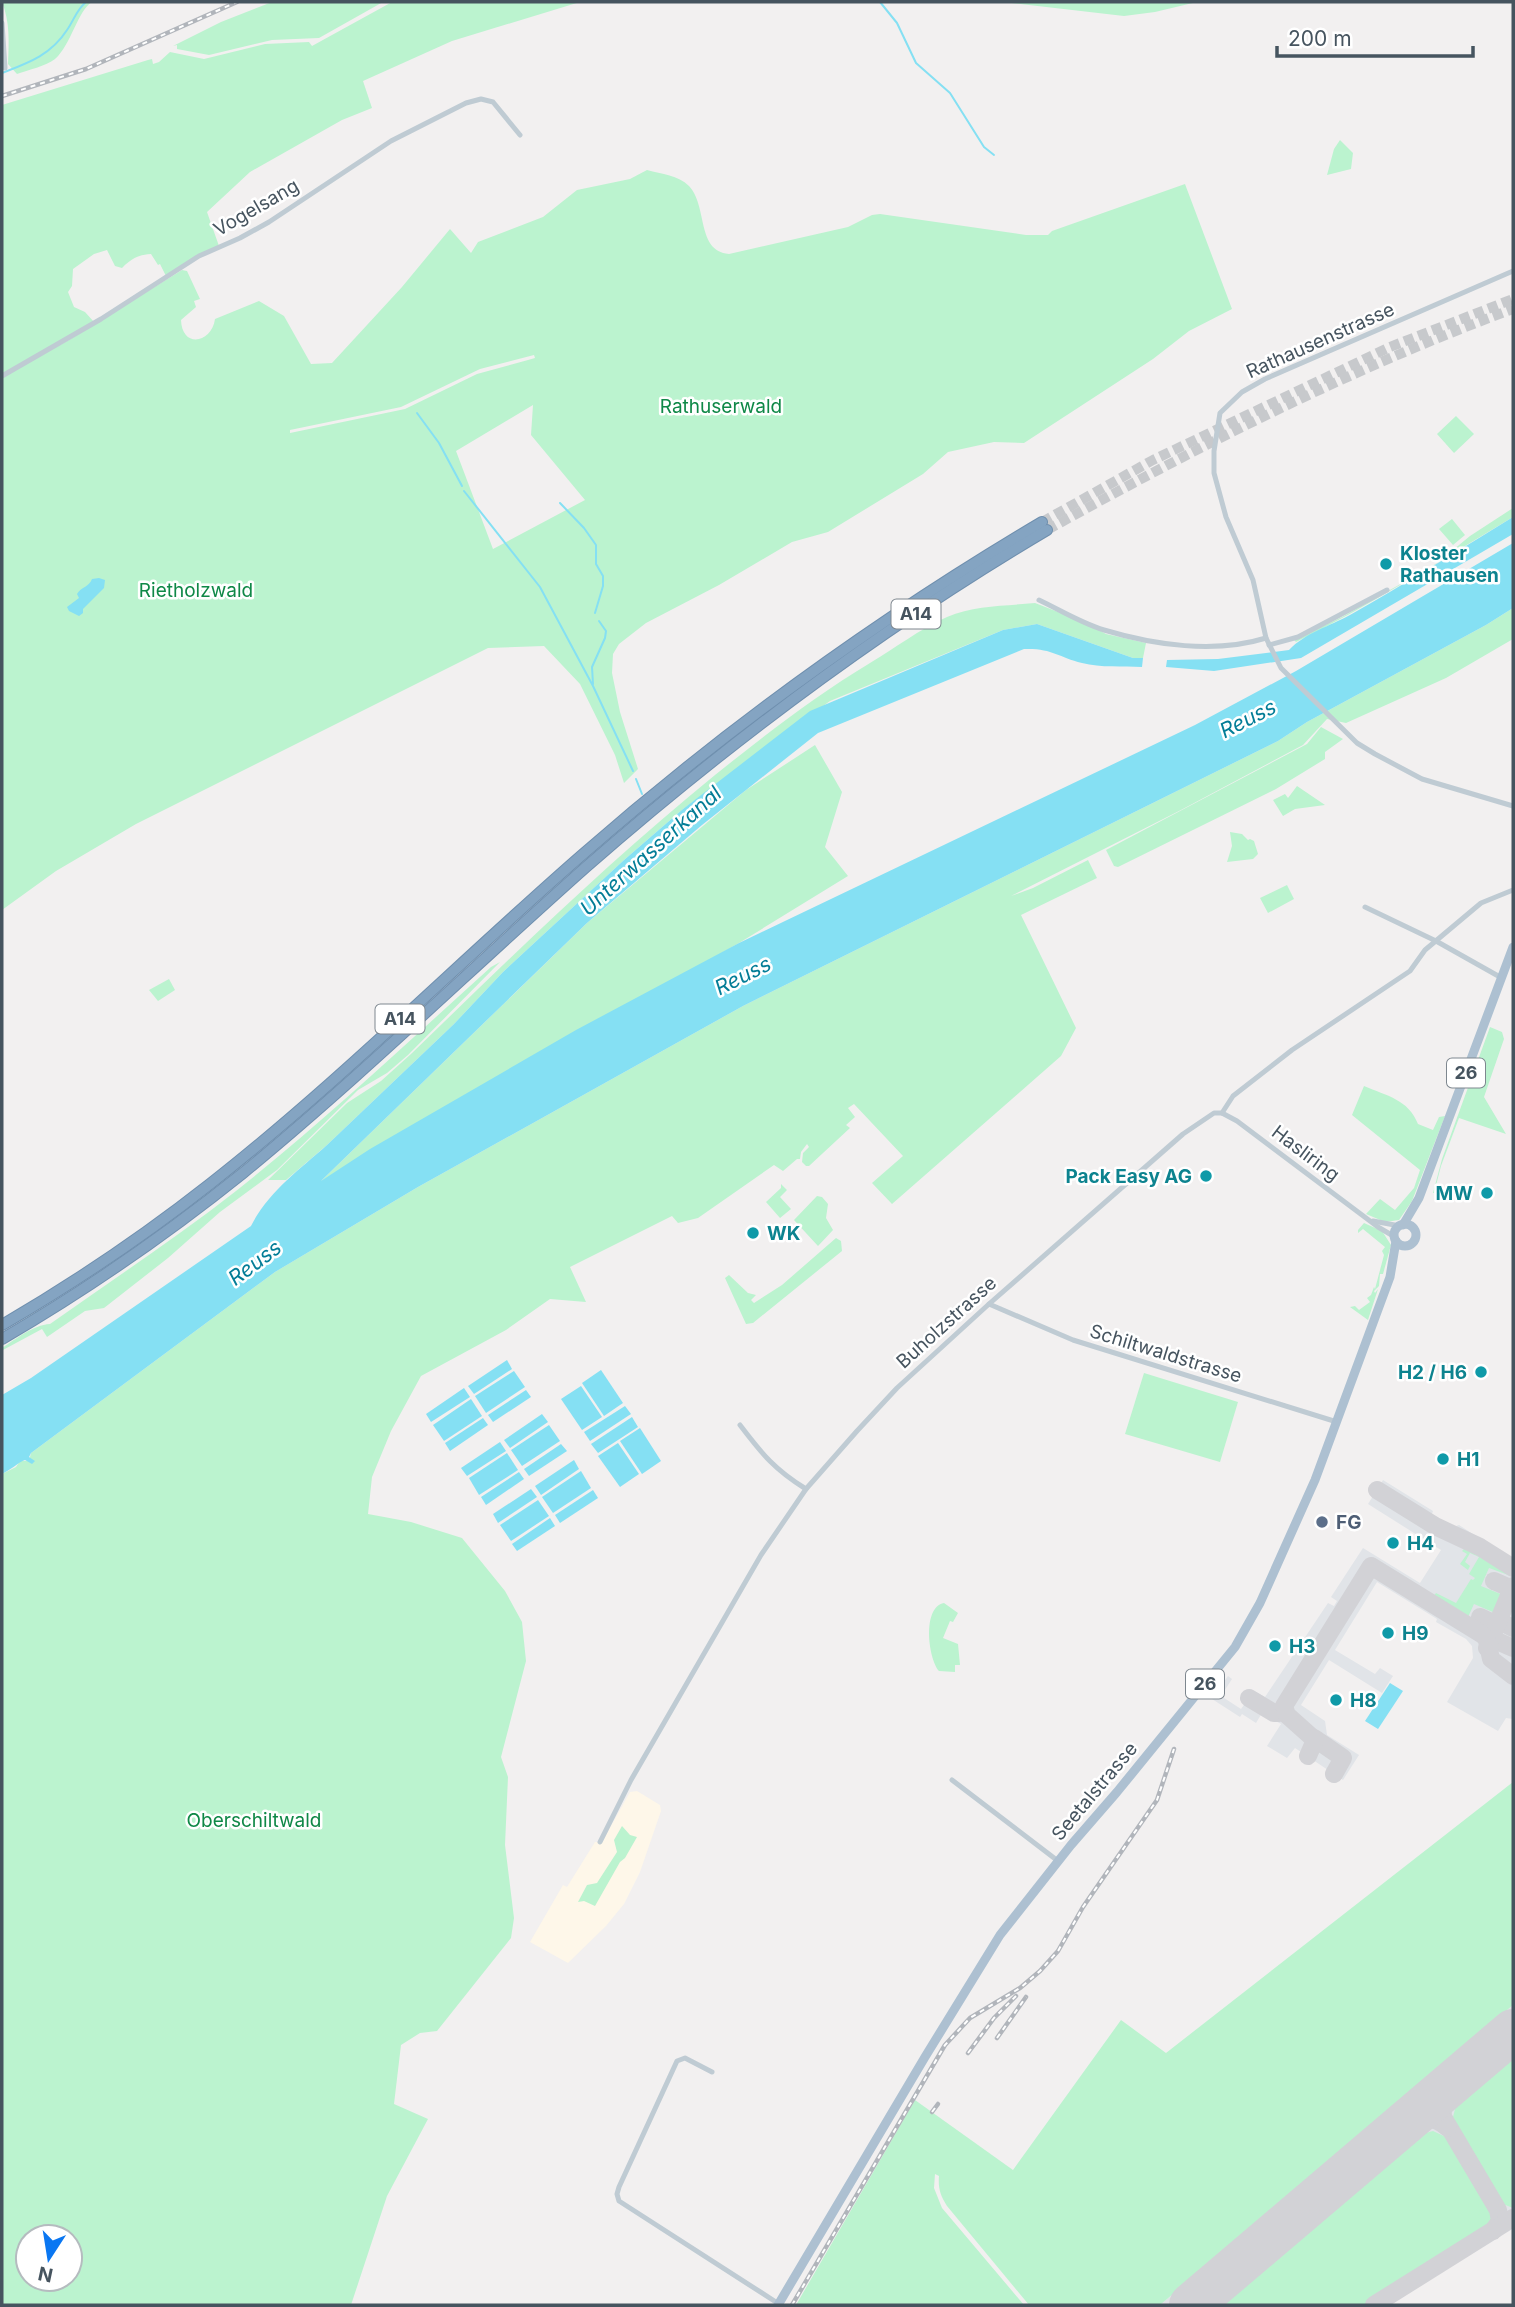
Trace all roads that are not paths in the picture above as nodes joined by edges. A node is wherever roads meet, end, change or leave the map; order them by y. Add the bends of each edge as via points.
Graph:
1 (2, 23) edge
2 (5, 68) dead end
3 (520, 135) dead end
4 (1513, 271) edge
5 (2, 376) edge
6 (1387, 590) dead end
7 (1039, 600) dead end
8 (1266, 638) junction
9 (1269, 645) junction
10 (1513, 806) edge
11 (1513, 890) edge
12 (1365, 907) dead end
13 (1436, 941) junction
14 (1513, 947) edge
15 (1500, 978) junction
16 (1222, 1113) junction
17 (1419, 1198) junction
18 (1369, 1220) junction
19 (1402, 1225) junction
20 (1414, 1229) junction
21 (1395, 1239) junction
22 (1410, 1245) junction
23 (1390, 1278) junction
24 (989, 1304) junction
25 (2, 1325) edge
26 (2, 1339) edge
27 (1337, 1422) junction
28 (740, 1425) dead end
29 (806, 1489) junction
30 (952, 1780) dead end
31 (600, 1842) dead end
32 (1058, 1861) junction
33 (712, 2072) dead end
34 (779, 2305) edge

1 - 2 street
3 - 5 street, Vogelsang via 493,102 466,103 391,141 270,222 199,256
4 - 8 street, Rathausenstrasse via 1265,379 1220,413 1214,473 1226,517 1253,580
6 - 9 street via 1298,637
7 - 8 street via 1104,630 1151,641 1209,647
8 - 9 street, Rathausenstrasse
9 - 10 street, Rathausenstrasse via 1284,671 1362,746 1422,779
11 - 13 street, Buholzstrasse via 1481,903
12 - 13 street
13 - 15 street
13 - 16 street, Buholzstrasse via 1410,971 1292,1051 1233,1096
14 - 15 main road, 26
15 - 17 main road, 26
16 - 18 street, Hasliring
16 - 24 street, Buholzstrasse via 1206,1117 1183,1134
17 - 19 main road, 26
17 - 20 main road, 26
18 - 19 street, Hasliring
18 - 21 street, Hasliring
19 - 20 main road
19 - 21 main road
20 - 22 main road
21 - 22 main road
21 - 23 main road, Seetalstrasse / 26
22 - 23 main road, Seetalstrasse / 26
23 - 27 main road, Seetalstrasse / 26
24 - 27 street, Schiltwaldstrasse via 1073,1340
24 - 29 street, Buholzstrasse via 897,1388
25 - 26 highway, A14 via 117,1252 246,1156 580,857 747,720 874,627 1044,526 748,733 586,867 249,1168 128,1258
27 - 32 main road, Seetalstrasse / 26 via 1311,1490 1240,1639
28 - 29 street via 779,1472
29 - 31 street, Buholzstrasse via 739,1592
30 - 32 street
32 - 34 main road, Seetalstrasse / 26 via 977,1970
33 - 34 street via 691,2059 677,2061 619,2187 619,2201

